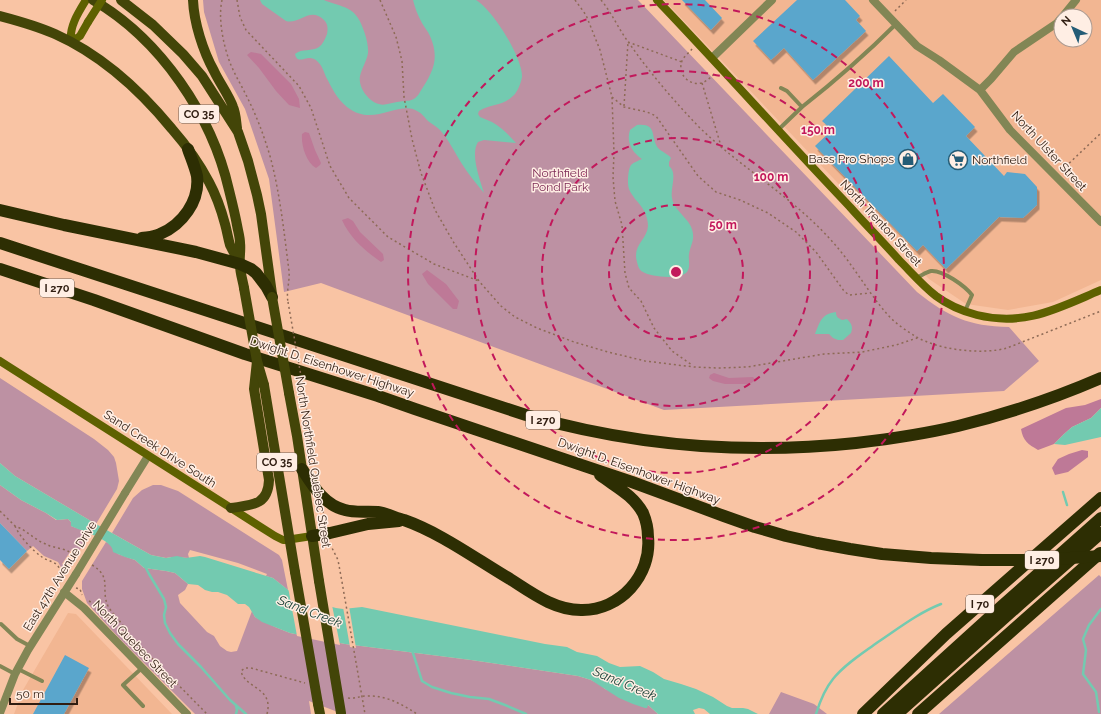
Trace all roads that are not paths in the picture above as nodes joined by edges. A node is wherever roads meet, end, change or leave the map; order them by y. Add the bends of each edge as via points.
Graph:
1 (86, 0) edge
2 (93, 0) edge
3 (102, 0) edge
4 (121, 0) edge
5 (193, 0) edge
6 (656, 0) edge
7 (772, 0) edge
8 (873, 0) edge
9 (1076, 0) edge
10 (1069, 8) edge
11 (0, 16) edge
12 (896, 24) junction
13 (1053, 26) edge
14 (71, 42) junction
15 (712, 58) junction
16 (781, 88) dead end
17 (980, 90) junction
18 (802, 107) junction
19 (778, 130) junction
20 (238, 132) junction
21 (188, 149) junction
22 (0, 210) edge
23 (1101, 222) edge
24 (135, 239) junction
25 (0, 243) edge
26 (240, 264) junction
27 (0, 269) edge
28 (916, 278) junction
29 (1101, 290) edge
30 (272, 298) junction
31 (966, 311) junction
32 (0, 361) edge
33 (1101, 378) edge
34 (259, 384) junction
35 (148, 456) junction
36 (590, 468) junction
37 (302, 469) junction
38 (1101, 498) edge
39 (230, 508) junction
40 (1101, 518) edge
41 (404, 520) junction
42 (1101, 534) edge
43 (312, 536) junction
44 (290, 539) junction
45 (1101, 552) edge
46 (1101, 556) edge
47 (64, 592) junction
48 (1, 624) edge
49 (30, 646) junction
50 (0, 666) edge
51 (142, 668) junction
52 (17, 672) junction
53 (42, 681) dead end
54 (143, 706) dead end
55 (319, 709) edge
56 (0, 712) edge
57 (187, 714) edge
58 (341, 714) edge
59 (863, 714) edge
60 (883, 714) edge
61 (897, 714) edge
62 (918, 714) edge

1 - 14 street via 71,30
2 - 26 main road, CO 35 via 133,30 161,58 200,115 225,172 240,243
3 - 14 street, bridge via 80,36
4 - 20 main road, North Northfield Quebec Street / CO 35 via 153,25 183,54 202,76
5 - 20 main road via 200,38 233,106
6 - 15 street, North Trenton Street
7 - 15 street
8 - 12 street, North Ulster Street
9 - 10 street
11 - 14 main road via 40,28
12 - 17 street, North Ulster Street via 917,46
12 - 18 lane via 827,88
13 - 17 street via 1014,52
14 - 21 main road via 106,64 137,90
15 - 19 street, North Trenton Street
16 - 18 lane
17 - 23 street, North Ulster Street via 1010,130
18 - 19 lane
19 - 28 street, North Trenton Street
20 - 30 main road, North Northfield Quebec Street / CO 35 via 254,178
21 - 24 highway via 197,184 189,210 170,229 156,236
21 - 26 main road via 214,192 231,245
22 - 24 highway
24 - 26 highway
25 - 33 highway, Dwight D. Eisenhower Highway / I 270 via 519,413 586,430 656,442 717,448 766,449 895,438 998,415 1058,396
26 - 30 highway via 256,273
26 - 34 main road, CO 35, bridge
27 - 36 highway, Dwight D. Eisenhower Highway / I 270 via 245,354
28 - 31 street, North Trenton Street via 937,297
28 - 31 lane via 930,271 939,272 968,290 972,295
29 - 31 street, North Trenton Street via 1031,317 989,318
30 - 37 main road, North Northfield Quebec Street / CO 35, bridge
32 - 35 street, Sand Creek Drive South
34 - 39 main road via 254,389 269,487 267,494 258,503
34 - 44 main road, CO 35
35 - 39 street, Sand Creek Drive South
35 - 47 street, East 47th Avenue Drive, bridge
36 - 41 highway via 634,500 644,515 648,536 648,558 635,583 624,594 602,607 580,610 551,604 441,538
36 - 46 highway, Dwight D. Eisenhower Highway / I 270, bridge via 754,527 850,549 936,559 1040,560
37 - 41 highway via 322,497 343,510 380,512
37 - 43 main road, North Northfield Quebec Street / CO 35
38 - 59 highway, I 70 via 946,634
39 - 44 street, Sand Creek Drive South via 274,536 283,540
40 - 60 highway
41 - 43 highway via 368,524
42 - 61 highway
43 - 44 street, Sand Creek Drive South
43 - 58 main road, North Northfield Quebec Street / CO 35, bridge
44 - 55 main road, CO 35, bridge
45 - 62 highway
47 - 49 street, East 47th Avenue Drive
47 - 51 street, North Quebec Street via 84,608
48 - 49 lane
49 - 52 street, East 47th Avenue Drive
50 - 52 lane
51 - 54 lane via 123,685
51 - 57 street, North Quebec Street
52 - 53 lane
52 - 56 street, East 47th Avenue Drive

